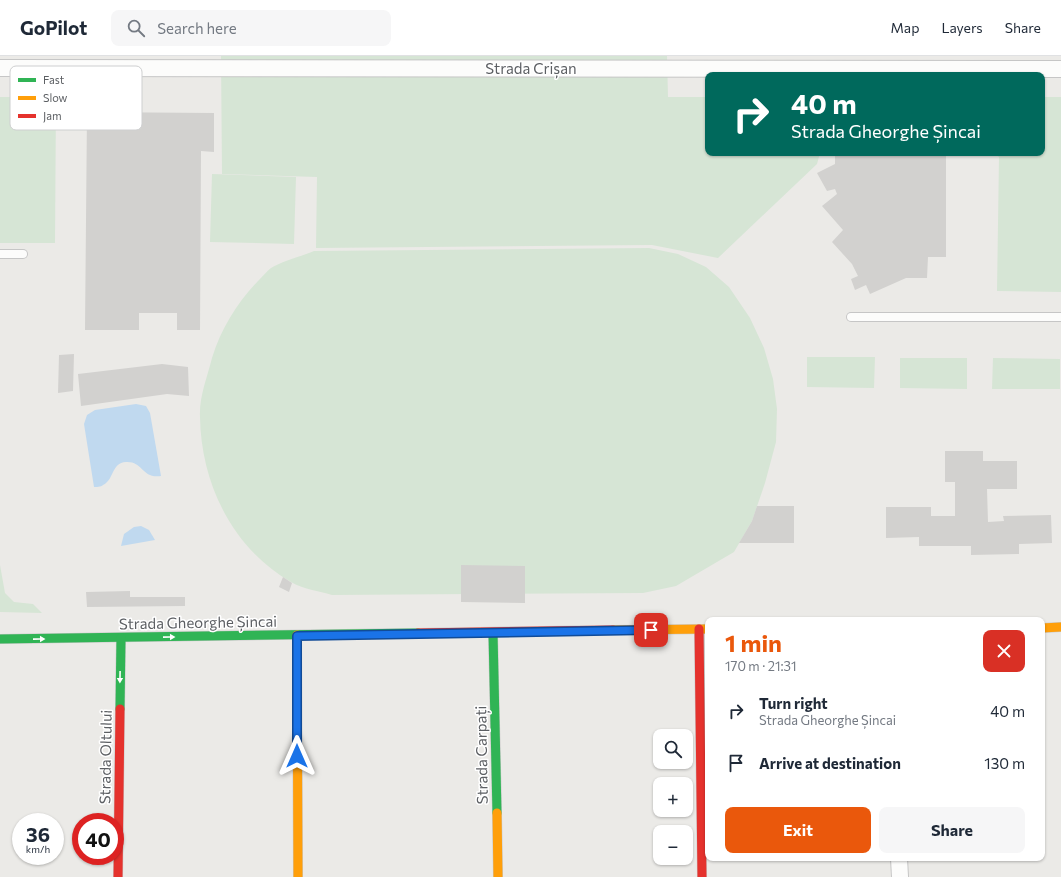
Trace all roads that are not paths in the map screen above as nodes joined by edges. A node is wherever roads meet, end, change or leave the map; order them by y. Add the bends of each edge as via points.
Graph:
1 (688, 62) edge
2 (888, 63) edge
3 (142, 67) edge
4 (0, 68) edge
5 (10, 68) edge
6 (1061, 69) edge
7 (0, 254) edge
8 (23, 254) dead end
9 (851, 317) dead end
10 (1061, 317) edge
11 (1061, 627) edge
12 (1045, 628) edge
13 (703, 629) edge
14 (493, 633) junction
15 (297, 636) junction
16 (121, 638) junction
17 (0, 639) edge
18 (899, 861) edge
19 (118, 877) edge
20 (298, 877) edge
21 (498, 877) edge
22 (702, 877) edge
23 (900, 877) edge

1 - 2 street, Strada Crișan
1 - 3 street, Strada Crișan
2 - 6 street, Strada Crișan
4 - 5 street, Strada Crișan
7 - 8 lane
9 - 10 lane
11 - 12 street
13 - 14 street, Strada Gheorghe Șincai
13 - 22 street
14 - 15 street, Strada Gheorghe Șincai
14 - 21 street, Strada Carpați
16 -> 15 street, Strada Gheorghe Șincai
15 - 20 street
17 -> 16 street, Strada Gheorghe Șincai
16 -> 19 street, Strada Oltului
18 - 23 street

